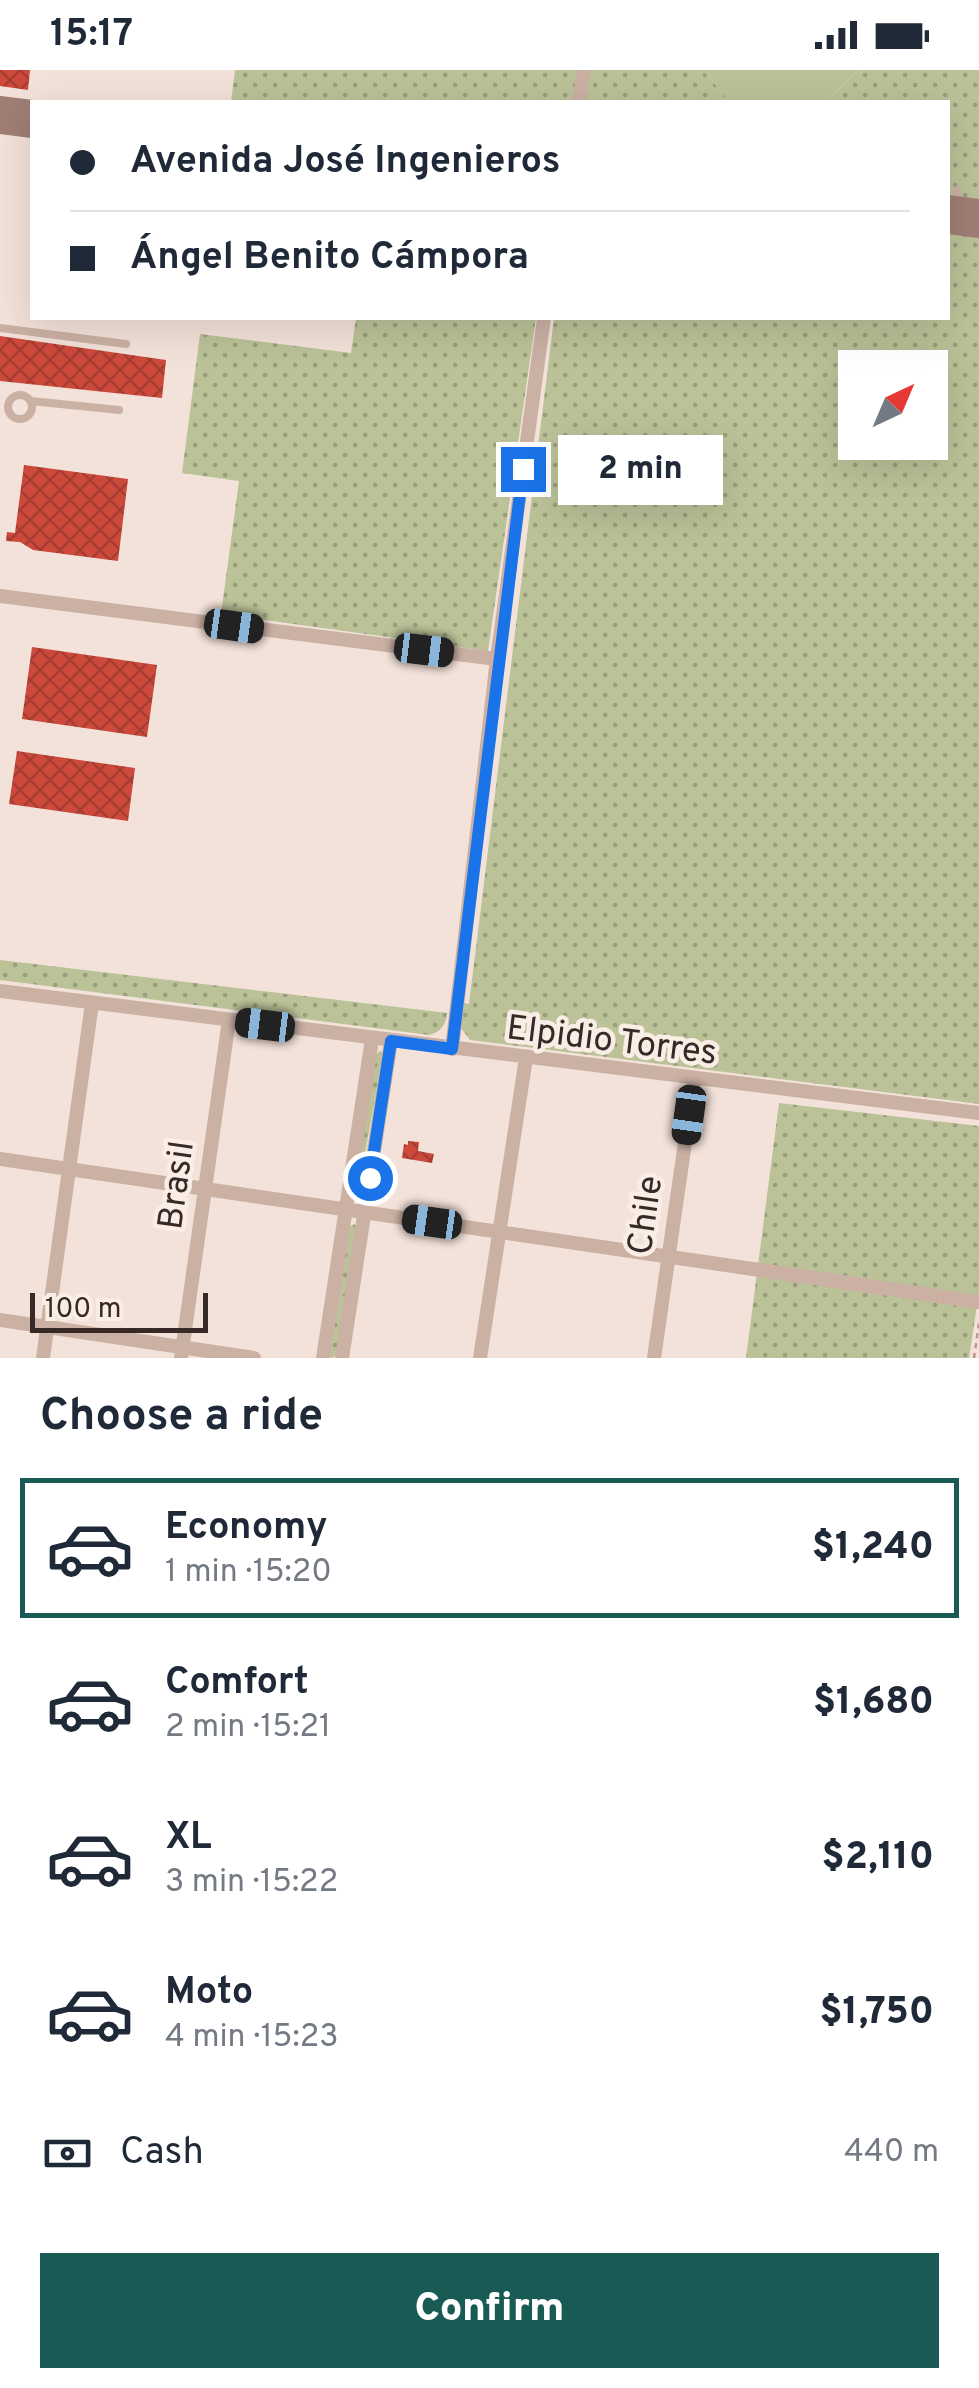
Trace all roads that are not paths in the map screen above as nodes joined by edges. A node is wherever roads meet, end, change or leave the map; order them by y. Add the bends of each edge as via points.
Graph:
1 (584, 70) edge
2 (579, 100) edge
3 (0, 106) edge
4 (30, 110) edge
5 (0, 124) edge
6 (30, 128) edge
7 (952, 206) edge
8 (979, 209) edge
9 (979, 228) edge
10 (544, 320) edge
11 (0, 328) edge
12 (126, 344) dead end
13 (5, 393) dead end
14 (16, 395) junction
15 (31, 401) junction
16 (118, 410) dead end
17 (9, 411) junction
18 (0, 416) edge
19 (0, 596) edge
20 (497, 659) junction
21 (0, 991) edge
22 (92, 1002) junction
23 (229, 1020) junction
24 (372, 1038) junction
25 (391, 1041) junction
26 (452, 1049) junction
27 (526, 1058) junction
28 (694, 1080) junction
29 (979, 1114) edge
30 (0, 1160) edge
31 (69, 1170) junction
32 (204, 1189) junction
33 (346, 1210) junction
34 (364, 1212) junction
35 (499, 1232) junction
36 (668, 1257) junction
37 (979, 1302) edge
38 (0, 1320) edge
39 (48, 1327) junction
40 (182, 1353) edge
41 (43, 1358) edge
42 (254, 1358) edge
43 (323, 1358) edge
44 (342, 1358) edge
45 (480, 1358) edge
46 (654, 1358) edge

1 - 2 street
3 - 4 main road
5 - 6 main road
7 - 8 main road
7 - 9 main road
10 - 20 street
11 - 12 lane
13 - 14 lane
14 - 15 lane
14 - 17 lane
15 - 16 lane
15 - 17 lane via 25,418
17 - 18 lane
19 - 20 street
20 - 26 street
21 - 22 street, Elpidio Torres
22 - 23 street, Elpidio Torres
22 - 31 street
23 - 24 street, Elpidio Torres
23 - 32 street, Brasil
24 - 25 street, Elpidio Torres
24 - 33 street
25 - 26 street, Elpidio Torres
25 - 34 street
26 - 27 street, Elpidio Torres
27 - 28 street, Elpidio Torres
27 - 35 street
28 - 29 street, Elpidio Torres
28 - 36 street, Chile
30 - 31 street
31 - 32 street
31 - 39 street
32 - 33 street
32 - 40 street, Brasil
33 - 34 street
33 - 43 street
34 - 35 street
34 - 44 street
35 - 36 street
35 - 45 street
36 - 37 street
36 - 46 street, Chile
38 - 39 street
39 - 40 street
39 - 41 street
40 - 42 street

